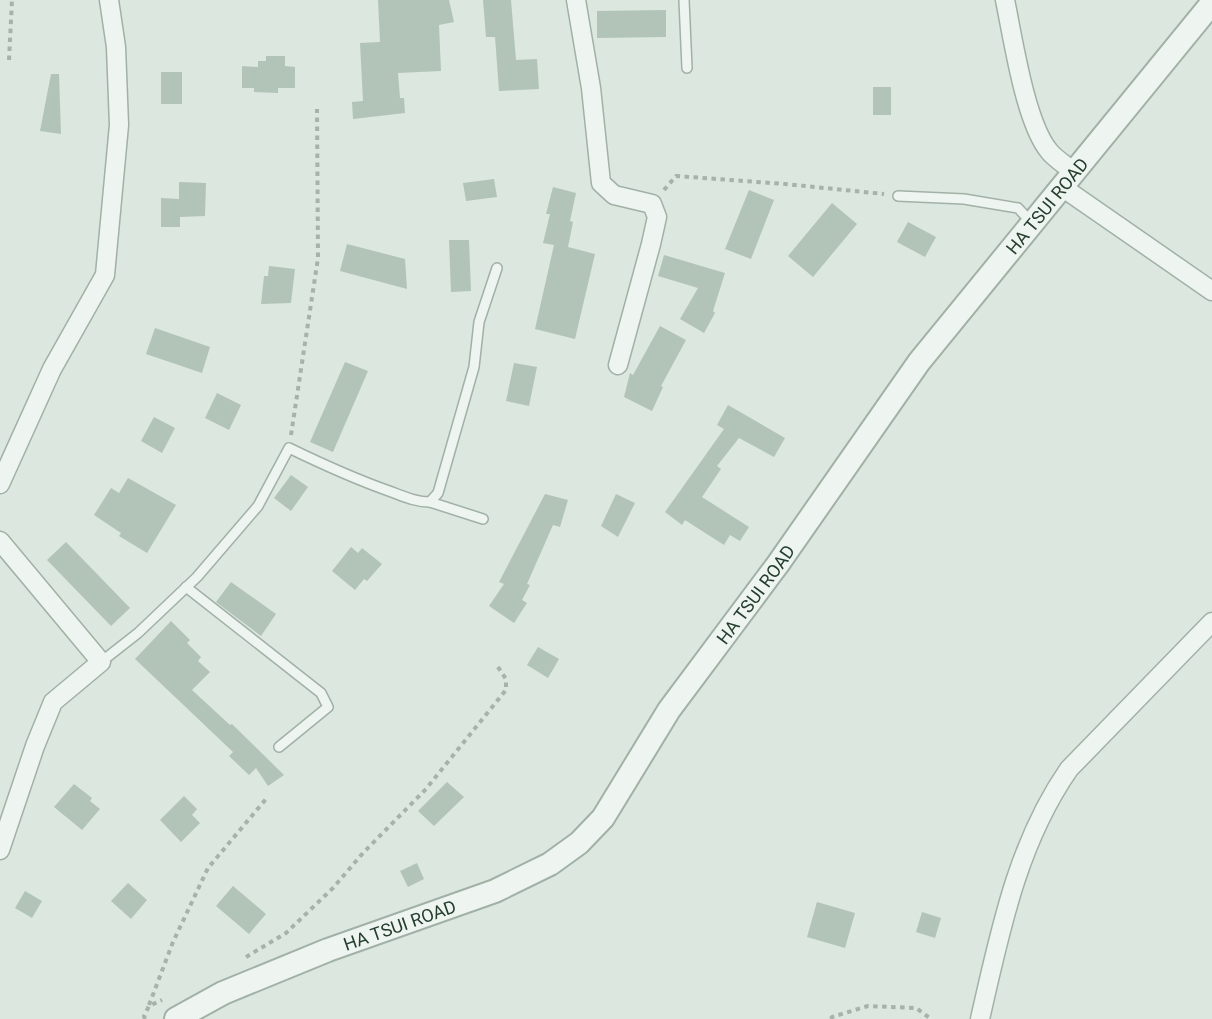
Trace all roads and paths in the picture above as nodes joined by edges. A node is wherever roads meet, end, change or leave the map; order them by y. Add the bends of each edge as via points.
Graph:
1 (12, 0) edge
2 (109, 0) edge
3 (576, 0) edge
4 (684, 0) edge
5 (1005, 0) edge
6 (1212, 3) edge
7 (9, 60) dead end
8 (687, 68) dead end
9 (316, 109) dead end
10 (1068, 179) junction
11 (898, 196) joint
12 (652, 204) junction
13 (1032, 223) junction
14 (497, 268) dead end
15 (1212, 291) edge
16 (618, 365) dead end
17 (289, 448) junction
18 (0, 484) edge
19 (430, 502) junction
20 (483, 519) dead end
21 (0, 541) edge
22 (186, 587) junction
23 (1212, 622) edge
24 (101, 662) junction
25 (496, 664) dead end
26 (279, 747) dead end
27 (266, 799) dead end
28 (0, 850) edge
29 (238, 962) dead end
30 (169, 997) dead end
31 (148, 1006) junction
32 (145, 1019) edge
33 (176, 1019) edge
34 (831, 1019) edge
35 (931, 1019) edge
36 (980, 1019) edge

1 - 7 path
2 - 18 street via 116,47 119,125 105,275 52,369
3 - 12 street via 601,183 614,195
4 - 8 lane
5 - 10 street via 1036,130
6 - 10 street, HA TSUI ROAD
9 - 17 path via 318,258
10 - 13 street, HA TSUI ROAD
10 - 15 street
11 - 12 path via 676,176
11 - 13 lane via 964,198 1018,208
12 - 16 street via 657,217
13 - 33 street, HA TSUI ROAD via 920,362 669,710 603,818 579,843 550,864 495,891 328,950 223,993
14 - 19 lane via 479,322 467,395 438,493
17 - 19 lane via 384,489
17 - 22 lane via 258,506
19 - 20 lane
21 - 24 street
22 - 24 lane
22 - 26 lane via 321,693 327,707
23 - 36 street via 1069,769 1053,792 1009,897
24 - 28 street via 53,702
25 - 29 path via 506,679 506,690 426,789 286,933
27 - 31 path via 208,868
30 - 31 path
31 - 32 path
34 - 35 path via 868,1006 916,1008

